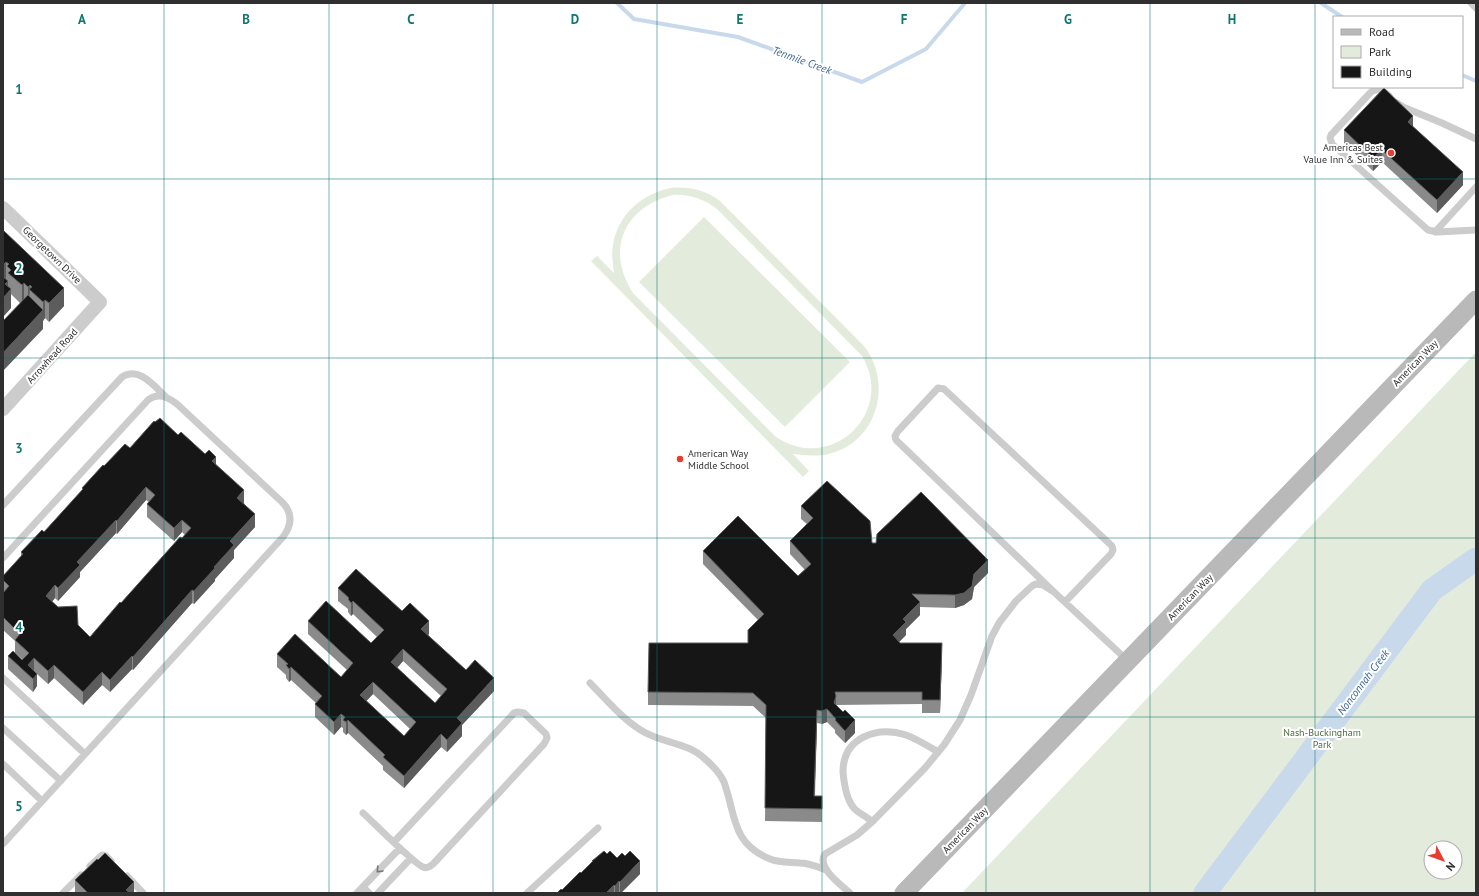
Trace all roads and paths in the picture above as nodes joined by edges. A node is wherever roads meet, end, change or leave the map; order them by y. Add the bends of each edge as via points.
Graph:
1 (1471, 3) edge
2 (1476, 8) edge
3 (1476, 139) edge
4 (1476, 187) edge
5 (1473, 196) edge
6 (3, 208) edge
7 (1476, 230) edge
8 (1435, 232) junction
9 (1476, 300) edge
10 (100, 302) joint
11 (166, 397) junction
12 (3, 409) edge
13 (3, 505) edge
14 (3, 558) edge
15 (1054, 592) junction
16 (1065, 602) junction
17 (1128, 661) junction
18 (3, 678) edge
19 (590, 683) dead end
20 (3, 728) edge
21 (938, 752) junction
22 (85, 754) junction
23 (3, 764) edge
24 (61, 781) junction
25 (42, 801) junction
26 (363, 813) dead end
27 (872, 822) junction
28 (598, 828) dead end
29 (394, 842) junction
30 (3, 844) edge
31 (400, 848) junction
32 (410, 858) junction
33 (826, 870) junction
34 (360, 890) edge
35 (529, 892) edge
36 (63, 893) edge
37 (143, 893) edge
38 (369, 893) edge
39 (378, 893) edge
40 (850, 893) edge
41 (904, 893) edge

1 - 2 lane
3 - 8 lane via 1403,107 1376,89 1331,135 1332,144 1425,228
4 - 5 lane
5 - 8 lane
6 - 10 street, Georgetown Drive
7 - 8 lane
9 - 17 main road, American Way
10 - 12 street, Arrowhead Road
11 - 13 lane via 140,375 130,373 122,377
11 - 14 lane via 157,396 148,400
11 - 22 lane via 177,404 282,502 290,512 289,527 283,537
15 - 16 lane
15 - 16 lane via 896,440 898,431 938,388 943,388 950,394 1112,546 1111,554
15 - 21 lane via 1044,585 1032,586 1007,612 992,636 966,707 951,735
16 - 17 lane
17 - 41 main road, American Way
18 - 22 lane
19 - 33 lane via 637,727 654,737 697,752 705,758 723,781 739,832 755,850 767,858 781,862 807,863
20 - 24 lane
21 - 27 lane
21 - 27 lane via 914,739 895,733 868,734 856,741 844,759 843,774 852,807
22 - 24 lane
23 - 25 lane
24 - 25 lane
25 - 30 lane
26 - 29 lane
27 - 33 lane via 857,835 825,854 822,860
28 - 35 lane
29 - 31 lane
29 - 32 lane via 514,713 524,713 545,732 545,742 432,865 422,867
31 - 32 lane
31 -> 34 lane
32 - 39 lane
33 - 40 lane
34 - 38 lane
36 - 37 lane via 101,855 106,856

